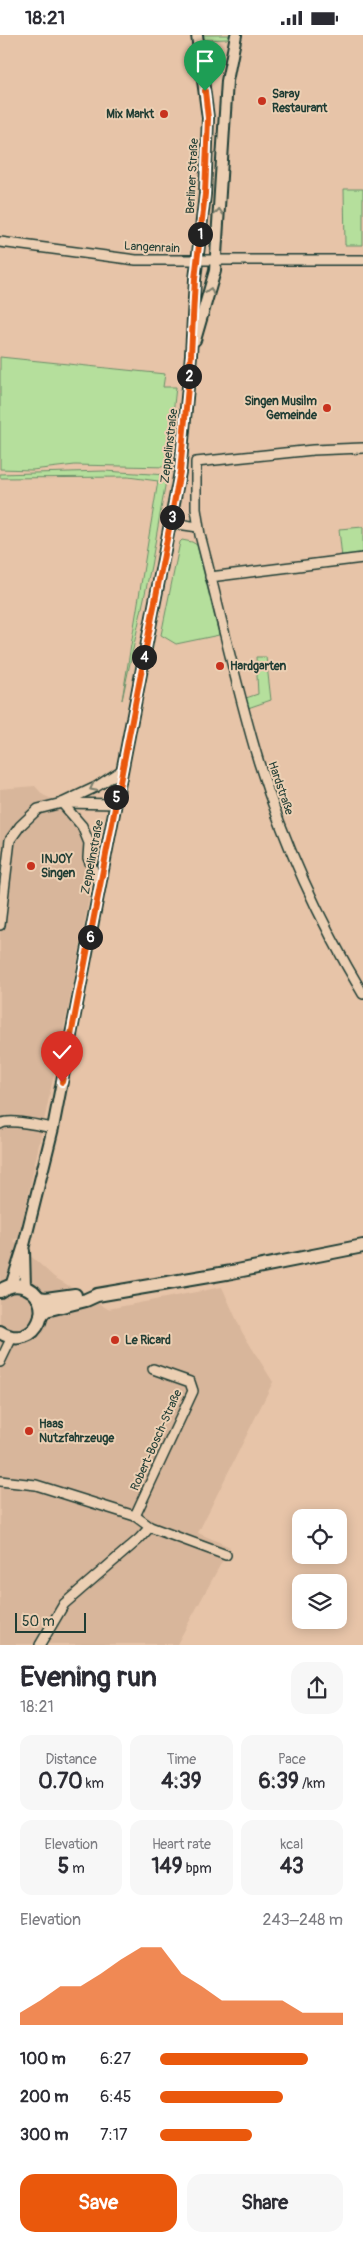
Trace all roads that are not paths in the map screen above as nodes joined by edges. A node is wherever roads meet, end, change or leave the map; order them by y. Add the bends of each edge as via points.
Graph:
1 (197, 35) edge
2 (236, 35) edge
3 (0, 242) edge
4 (363, 260) edge
5 (197, 261) junction
6 (216, 261) junction
7 (191, 355) junction
8 (363, 448) edge
9 (171, 523) junction
10 (198, 527) junction
11 (363, 558) edge
12 (210, 577) junction
13 (122, 770) junction
14 (62, 803) junction
15 (115, 805) junction
16 (5, 841) edge
17 (100, 885) junction
18 (0, 925) edge
19 (363, 994) edge
20 (1, 1122) edge
21 (53, 1128) junction
22 (24, 1245) junction
23 (363, 1246) edge
24 (25, 1287) junction
25 (5, 1288) edge
26 (97, 1295) junction
27 (38, 1298) junction
28 (42, 1315) junction
29 (0, 1332) edge
30 (4, 1338) edge
31 (0, 1362) edge
32 (153, 1369) dead end
33 (0, 1481) edge
34 (135, 1515) junction
35 (150, 1527) junction
36 (226, 1555) dead end
37 (40, 1645) edge

1 - 5 street, Berliner Straße via 208,118 205,194
6 -> 2 street via 228,81
3 - 5 street, Langenrain via 136,260
4 - 6 street, Langenrain
5 - 6 street, Langenrain
5 - 7 street, Berliner Straße
7 -> 6 street via 214,279
7 - 9 street, Zeppelinstraße via 184,437
8 - 10 street, Hardstraße via 196,463
9 - 10 street
9 - 13 street, Zeppelinstraße
10 - 12 street, Hardstraße
11 - 12 street
12 - 19 street, Hardstraße via 255,751 285,837
13 -> 14 street
13 - 15 street, Zeppelinstraße
14 - 15 street
14 - 16 street via 38,809
14 - 17 street via 82,826 89,843 88,858
15 - 17 street, Zeppelinstraße
16 - 18 street
17 - 21 street, Zeppelinstraße
20 - 21 street
21 - 22 street, Zeppelinstraße
22 - 24 street, Zeppelinstraße
22 - 25 street, Zeppelinstraße
23 - 26 main road
24 - 25 main road
24 - 27 main road
26 - 27 main road
26 - 28 main road via 46,1310
27 - 28 main road
28 - 30 main road via 31,1332
29 - 30 main road
30 - 31 street
32 - 34 street, Robert-Bosch-Straße via 190,1382 193,1391
33 - 34 street via 36,1485
34 - 35 street
35 - 36 street
35 - 37 street via 64,1604

